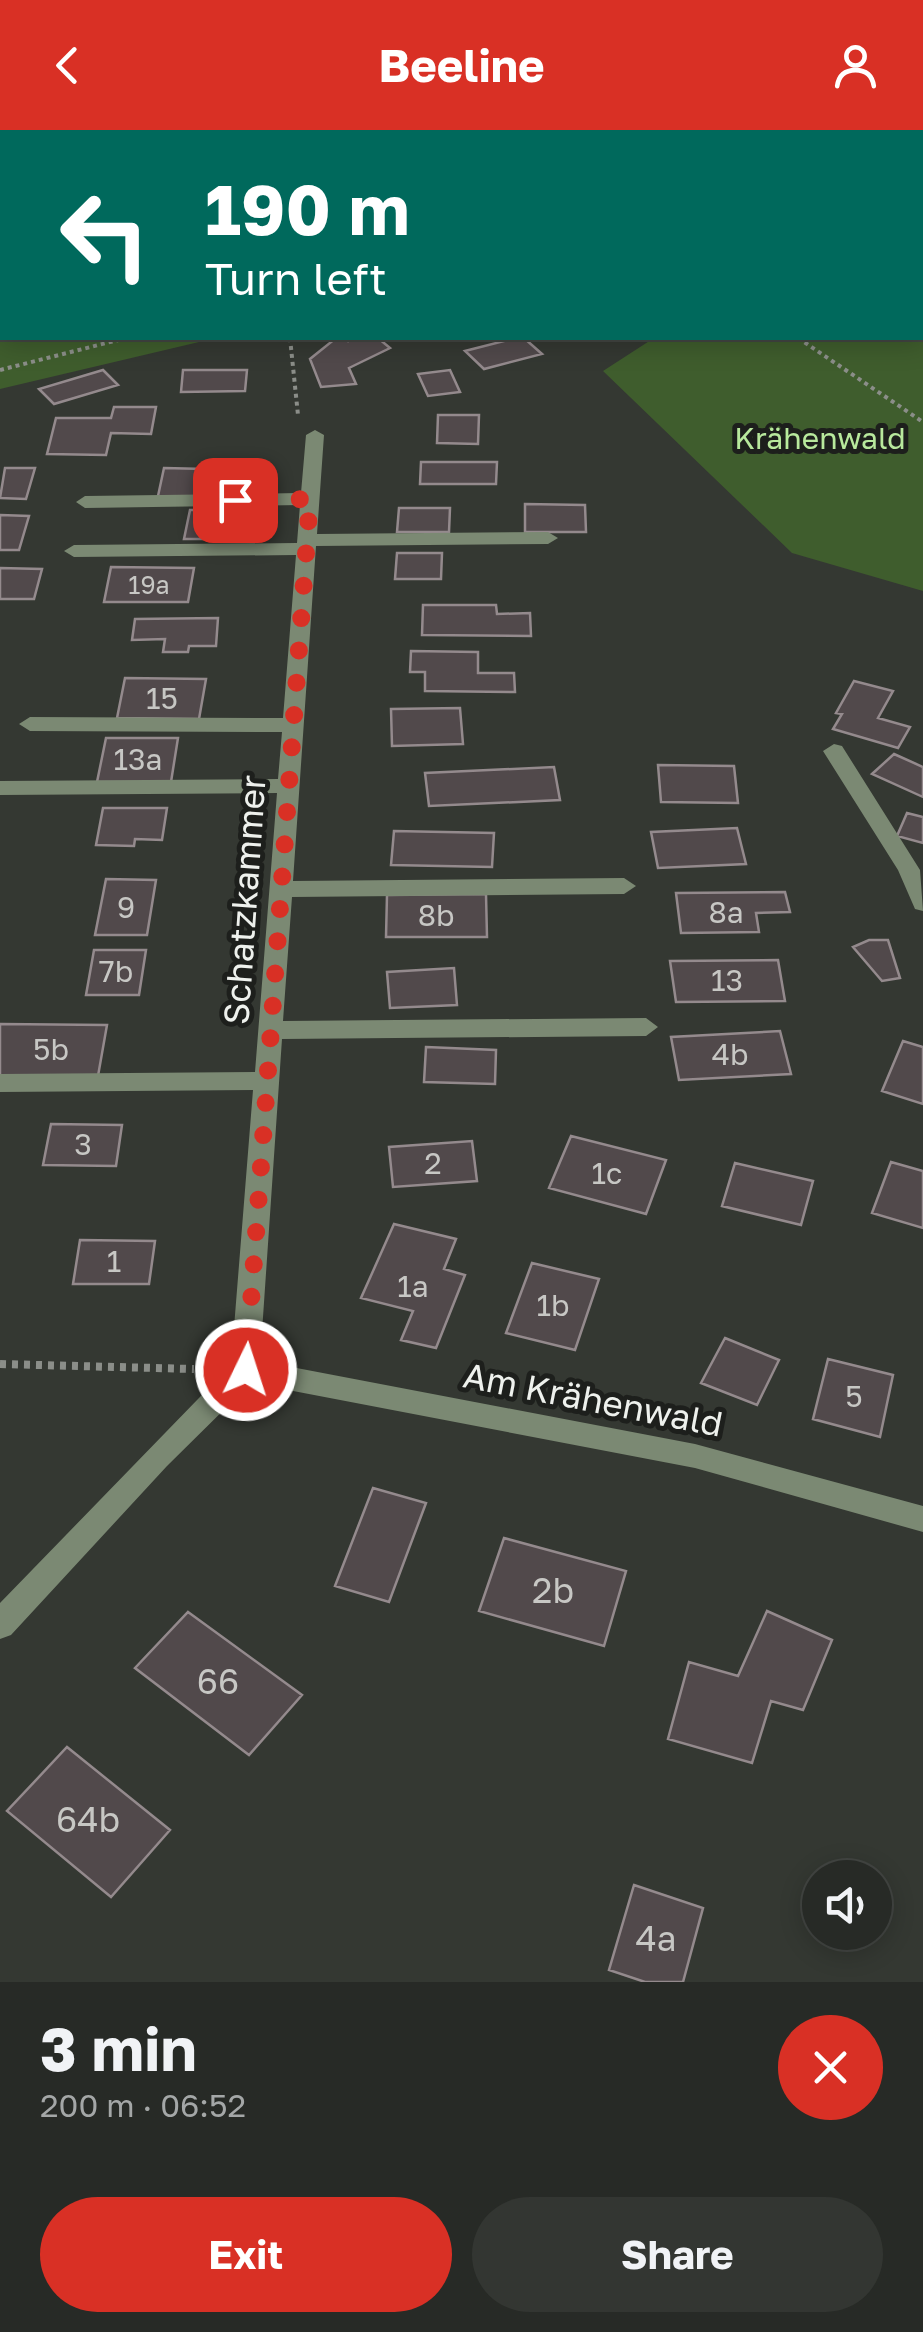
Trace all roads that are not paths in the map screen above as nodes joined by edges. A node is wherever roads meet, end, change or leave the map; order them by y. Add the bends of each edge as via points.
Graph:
1 (315, 435) road end
2 (310, 499) junction
3 (85, 502) dead end
4 (548, 538) dead end
5 (307, 544) junction
6 (74, 551) dead end
7 (30, 724) dead end
8 (294, 726) junction
9 (834, 750) dead end
10 (289, 786) junction
11 (0, 788) edge
12 (624, 886) dead end
13 (281, 889) junction
14 (923, 903) edge
15 (646, 1027) dead end
16 (271, 1030) junction
17 (267, 1081) junction
18 (0, 1083) edge
19 (246, 1370) junction
20 (923, 1518) edge
21 (0, 1624) edge

1 - 2 street, Schatzkammer
2 - 3 street
2 - 5 street, Schatzkammer
4 - 5 street
5 - 6 street
5 - 8 street, Schatzkammer
7 - 8 street
8 - 10 street, Schatzkammer
9 - 14 street
10 - 11 street
10 - 13 street, Schatzkammer
12 - 13 street
13 - 16 street, Schatzkammer
15 - 16 street
16 - 17 street, Schatzkammer
17 - 18 street
17 - 19 street, Schatzkammer
19 - 20 street, Am Krähenwald via 695,1456
19 - 21 street

